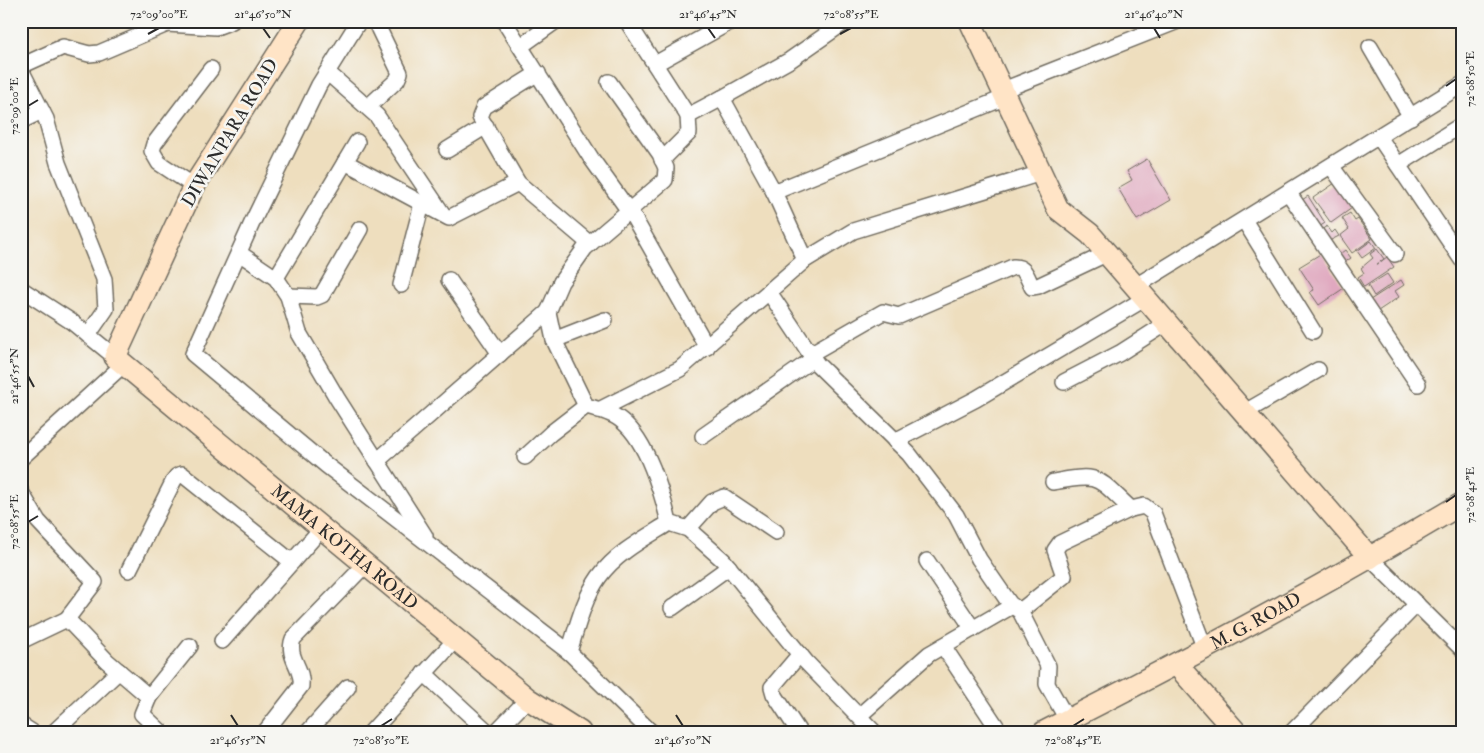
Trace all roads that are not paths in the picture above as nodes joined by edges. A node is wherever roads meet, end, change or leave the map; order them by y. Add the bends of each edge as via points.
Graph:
1 (232, 21) edge
2 (299, 21) edge
3 (359, 21) edge
4 (375, 21) edge
5 (504, 21) edge
6 (556, 21) edge
7 (627, 21) edge
8 (732, 21) edge
9 (970, 21) edge
10 (1178, 21) edge
11 (165, 22) edge
12 (844, 22) edge
13 (194, 23) edge
14 (521, 46) junction
15 (1370, 47) dead end
16 (655, 64) junction
17 (21, 68) edge
18 (211, 68) dead end
19 (327, 72) junction
20 (538, 74) junction
21 (610, 82) dead end
22 (1463, 84) edge
23 (1005, 93) junction
24 (722, 98) junction
25 (368, 107) junction
26 (42, 111) junction
27 (688, 116) junction
28 (1411, 117) junction
29 (21, 121) edge
30 (1463, 124) edge
31 (486, 126) junction
32 (1379, 136) junction
33 (358, 142) dead end
34 (447, 150) dead end
35 (662, 160) junction
36 (345, 162) junction
37 (1398, 165) junction
38 (1331, 166) junction
39 (1041, 173) junction
40 (518, 183) junction
41 (194, 186) junction
42 (774, 192) junction
43 (1288, 192) junction
44 (422, 204) junction
45 (629, 212) junction
46 (444, 217) junction
47 (1244, 220) junction
48 (360, 229) dead end
49 (590, 244) junction
50 (239, 252) junction
51 (1108, 254) junction
52 (1396, 254) dead end
53 (805, 260) junction
54 (1462, 260) edge
55 (276, 278) junction
56 (449, 280) dead end
57 (401, 285) dead end
58 (21, 289) edge
59 (769, 292) junction
60 (1141, 292) junction
61 (288, 296) junction
62 (548, 312) junction
63 (605, 320) dead end
64 (1167, 323) junction
65 (1313, 331) dead end
66 (88, 335) junction
67 (554, 340) junction
68 (707, 347) junction
69 (500, 354) junction
70 (811, 356) junction
71 (120, 360) junction
72 (1318, 370) dead end
73 (1064, 382) dead end
74 (1418, 384) dead end
75 (593, 408) junction
76 (1245, 412) junction
77 (703, 436) dead end
78 (895, 441) junction
79 (525, 457) dead end
80 (21, 458) edge
81 (377, 461) junction
82 (1053, 482) dead end
83 (21, 492) edge
84 (1463, 502) edge
85 (1131, 509) junction
86 (669, 523) junction
87 (322, 528) junction
88 (688, 529) junction
89 (776, 532) dead end
90 (432, 546) junction
91 (1370, 558) junction
92 (927, 561) dead end
93 (292, 562) junction
94 (366, 564) junction
95 (729, 567) junction
96 (129, 570) dead end
97 (1416, 604) junction
98 (672, 608) dead end
99 (1016, 608) junction
100 (66, 619) junction
101 (973, 629) junction
102 (456, 639) junction
103 (21, 641) edge
104 (222, 641) dead end
105 (190, 646) dead end
106 (943, 646) junction
107 (1205, 649) junction
108 (1463, 650) edge
109 (569, 652) junction
110 (800, 654) junction
111 (1177, 664) junction
112 (118, 671) junction
113 (424, 673) junction
114 (348, 687) dead end
115 (149, 697) junction
116 (528, 699) junction
117 (859, 716) junction
118 (21, 725) edge
119 (145, 726) edge
120 (1057, 728) edge
121 (1226, 729) edge
122 (32, 732) edge
123 (54, 732) edge
124 (161, 732) edge
125 (265, 732) edge
126 (308, 732) edge
127 (371, 732) edge
128 (488, 732) edge
129 (496, 732) edge
130 (580, 732) edge
131 (650, 732) edge
132 (799, 732) edge
133 (874, 732) edge
134 (1000, 732) edge
135 (1292, 732) edge

1 - 13 street via 216,27
2 - 41 street, DIWANPARA ROAD
3 - 19 street
4 - 25 street via 400,73 397,80
5 - 14 street
6 - 14 street
7 - 16 street
8 - 16 street
9 - 23 street
10 - 23 street
11 - 13 street
11 - 17 street via 99,53 89,54 64,47
12 - 24 street via 790,60
14 - 20 street
15 - 28 street
16 - 27 street
17 - 26 street
18 - 41 street via 154,144 152,152 159,163
19 - 25 street
19 - 50 street
20 - 31 street via 484,107 480,117
20 - 45 street
21 - 35 street
22 - 28 street
23 - 39 street
23 - 42 street
24 - 27 street
24 - 42 street
25 - 46 street
26 - 29 street
26 - 66 street via 58,163 104,279 106,309
27 - 35 street via 690,133
28 - 32 street
30 - 37 street
31 - 34 street
31 - 40 street
32 - 37 street
32 - 38 street
33 - 36 street
35 - 45 street via 666,168 665,180
36 - 44 street
36 - 55 street
37 - 54 street
38 - 43 street
38 - 52 street
39 - 51 street via 1058,209 1090,234
39 - 53 street via 853,231
40 - 46 street via 453,217
40 - 49 street
41 - 71 street, DIWANPARA ROAD
42 - 53 street
43 - 47 street
43 - 74 street
44 - 46 street
44 - 57 street
45 - 49 street
45 - 68 street
47 - 60 street
47 - 65 street
48 - 61 street via 322,295
49 - 62 street via 561,282
50 - 55 street
50 - 90 street via 193,354 326,465
51 - 60 street
51 - 70 street via 1032,287 1024,270 1013,267 899,316 883,312
53 - 59 street
55 - 61 street
56 - 69 street
58 - 66 street
59 - 68 street
59 - 70 street
60 - 64 street
60 - 78 street via 976,399
61 - 81 street via 299,333
62 - 67 street
62 - 69 street
63 - 67 street
64 - 73 street via 1120,353
64 - 76 street
66 - 71 street
67 - 75 street
68 - 75 street via 680,369
69 - 81 street
70 - 77 street
70 - 78 street
71 - 80 street
71 - 87 street, MAMA KOTHA ROAD
72 - 76 street
75 - 79 street via 550,433
75 - 86 street via 622,420 637,438 662,492
76 - 91 street
78 - 99 street via 909,454 956,515 979,559
81 - 90 street
82 - 85 street via 1083,476 1095,478
83 - 100 street via 38,521 95,582
84 - 91 street, M. G. ROAD
85 - 99 street via 1060,542 1055,550 1064,576
85 - 107 street via 1144,506 1153,512
86 - 88 street
86 - 109 street via 628,548 599,577
87 - 93 street
87 - 94 street, MAMA KOTHA ROAD
88 - 89 street via 712,502 724,497
88 - 95 street
90 - 109 street
91 - 97 street
91 - 107 street, M. G. ROAD
92 - 101 street
93 - 96 street via 182,474 174,480
93 - 104 street
94 - 102 street, MAMA KOTHA ROAD
94 - 125 street via 294,639 290,646 291,654 302,680 301,686
95 - 98 street
95 - 110 street
97 - 108 street
97 - 135 street
99 - 101 street
99 - 120 street via 1048,666 1047,684
100 - 103 street
100 - 112 street
101 - 106 street
102 - 113 street
102 - 116 street, MAMA KOTHA ROAD
105 - 115 street
106 - 117 street via 920,661
106 - 134 street
107 - 111 street, M. G. ROAD
109 - 131 street
110 - 117 street
110 - 132 street via 772,687
111 - 120 street, M. G. ROAD
111 - 121 street
112 - 115 street
112 - 123 street
113 - 127 street
113 - 128 street
114 - 126 street
115 - 119 street via 142,714
116 - 129 street
116 - 130 street, MAMA KOTHA ROAD
117 - 133 street
118 - 122 street
119 - 124 street

